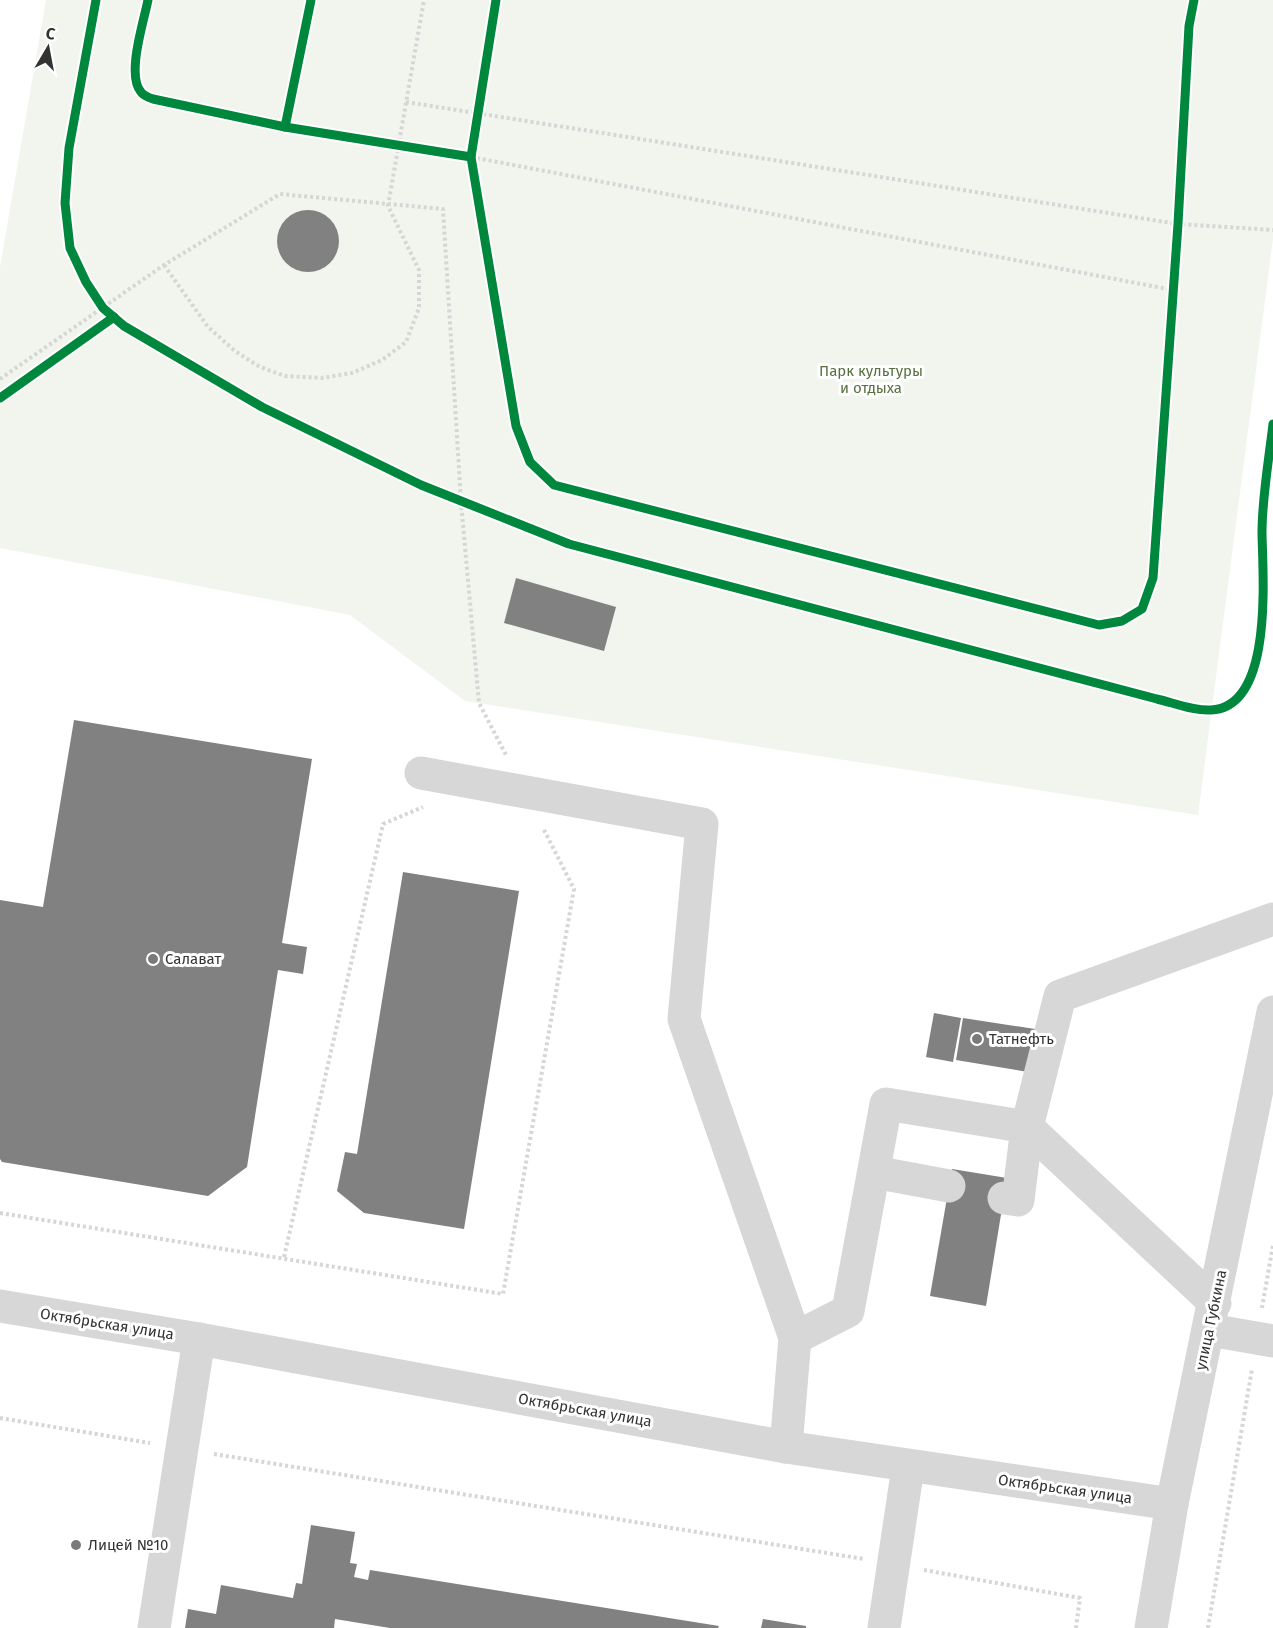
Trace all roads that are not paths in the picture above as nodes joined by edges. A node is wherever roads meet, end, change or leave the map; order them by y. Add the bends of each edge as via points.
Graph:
1 (421, 773) dead end
2 (1273, 919) edge
3 (1273, 1012) edge
4 (1027, 1127) junction
5 (874, 1172) junction
6 (949, 1186) dead end
7 (1004, 1198) dead end
8 (0, 1306) edge
9 (1213, 1317) junction
10 (795, 1338) junction
11 (199, 1339) junction
12 (1265, 1340) edge
13 (786, 1447) junction
14 (908, 1467) junction
15 (1172, 1504) junction
16 (154, 1628) edge
17 (884, 1628) edge
18 (1151, 1628) edge

1 - 10 street via 702,824 684,1019
2 - 4 street via 1060,996
3 - 9 street, улица Губкина
4 - 5 street via 886,1104
4 - 7 street via 1018,1200
4 - 9 street
5 - 6 street
5 - 10 street via 848,1311
8 - 11 street, Октябрьская улица
9 - 12 street
9 - 15 street, улица Губкина
10 - 13 street
11 - 13 street, Октябрьская улица
11 - 16 street
13 - 14 street, Октябрьская улица
14 - 15 street, Октябрьская улица
14 - 17 street
15 - 18 street, улица Губкина

